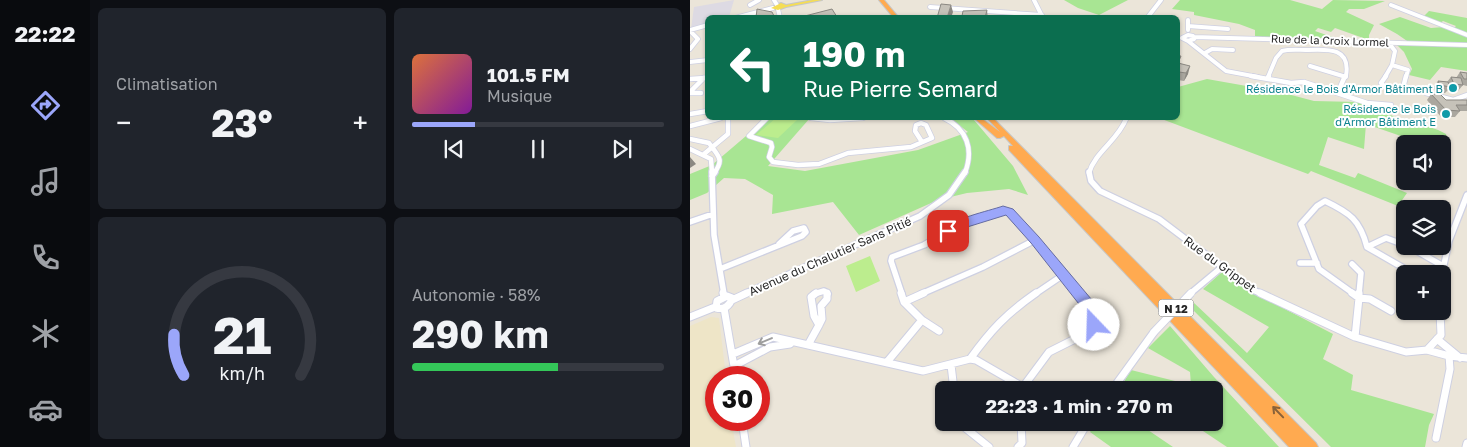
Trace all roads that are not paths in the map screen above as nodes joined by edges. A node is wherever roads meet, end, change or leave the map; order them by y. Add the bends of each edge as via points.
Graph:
1 (759, 0) edge
2 (820, 0) edge
3 (875, 0) edge
4 (881, 0) edge
5 (1034, 0) edge
6 (1161, 0) edge
7 (750, 5) dead end
8 (776, 5) edge
9 (1391, 5) dead end
10 (930, 7) dead end
11 (750, 15) edge
12 (888, 15) edge
13 (894, 15) edge
14 (1030, 15) edge
15 (1042, 15) edge
16 (1149, 15) edge
17 (1188, 20) dead end
18 (705, 26) edge
19 (1188, 28) junction
20 (1228, 29) dead end
21 (690, 30) edge
22 (1180, 35) edge
23 (1467, 35) edge
24 (1184, 36) junction
25 (1192, 36) junction
26 (1180, 38) edge
27 (1188, 41) junction
28 (1388, 42) junction
29 (1467, 45) edge
30 (690, 49) edge
31 (1233, 50) dead end
32 (1204, 53) junction
33 (705, 60) edge
34 (690, 62) edge
35 (1392, 64) junction
36 (1310, 66) dead end
37 (1346, 76) junction
38 (705, 78) edge
39 (1268, 78) junction
40 (690, 79) edge
41 (705, 79) edge
42 (690, 92) edge
43 (1338, 92) junction
44 (701, 93) dead end
45 (1426, 93) dead end
46 (1467, 95) edge
47 (1391, 105) dead end
48 (705, 112) edge
49 (690, 114) edge
50 (709, 120) edge
51 (728, 120) edge
52 (765, 120) edge
53 (947, 120) edge
54 (980, 120) edge
55 (984, 120) edge
56 (992, 120) edge
57 (1000, 120) edge
58 (1126, 120) edge
59 (690, 126) edge
60 (1004, 136) junction
61 (690, 139) edge
62 (922, 142) dead end
63 (712, 147) junction
64 (690, 149) edge
65 (1021, 153) junction
66 (704, 154) junction
67 (710, 178) junction
68 (1467, 195) edge
69 (713, 214) junction
70 (690, 222) edge
71 (1035, 240) junction
72 (1396, 240) edge
73 (779, 244) dead end
74 (1367, 247) junction
75 (1423, 255) edge
76 (1300, 263) dead end
77 (1317, 263) junction
78 (1352, 264) dead end
79 (1398, 265) edge
80 (1441, 265) edge
81 (1443, 265) edge
82 (1222, 267) junction
83 (720, 268) junction
84 (1063, 275) junction
85 (724, 297) junction
86 (1359, 298) junction
87 (732, 300) junction
88 (904, 302) junction
89 (715, 307) junction
90 (724, 308) junction
91 (1391, 311) dead end
92 (690, 317) edge
93 (922, 320) junction
94 (1440, 320) edge
95 (819, 326) junction
96 (939, 331) dead end
97 (1355, 337) junction
98 (1437, 339) junction
99 (798, 344) junction
100 (808, 345) junction
101 (1427, 350) junction
102 (733, 354) junction
103 (1449, 356) junction
104 (1463, 358) edge
105 (970, 360) junction
106 (887, 362) junction
107 (951, 365) junction
108 (734, 366) joint
109 (953, 381) edge
110 (1012, 381) edge
111 (1031, 381) edge
112 (1119, 381) edge
113 (744, 431) edge
114 (969, 431) edge
115 (1022, 431) edge
116 (1081, 431) edge
117 (1436, 438) dead end
118 (1467, 443) edge
119 (746, 447) edge
120 (989, 447) edge
121 (1018, 447) edge
122 (1073, 447) edge
123 (1298, 447) edge
124 (1312, 447) edge
125 (1466, 447) edge

1 - 7 street
2 - 8 main road
3 - 12 highway
4 - 13 highway
5 - 15 street
6 - 16 street
8 - 11 street
9 - 23 street
10 - 14 street
17 - 19 street
18 - 21 street
19 - 20 street
19 - 24 street
19 - 25 street
21 - 30 street via 698,39
22 - 24 street
24 - 25 street, Rue de la Croix Lormel
24 - 26 street, Rue de la Croix Lormel
24 - 27 street
25 - 27 street via 1193,40
25 - 28 street, Rue de la Croix Lormel
27 - 32 street
28 - 29 street, Rue de la Croix Lormel
28 - 35 street via 1395,51
31 - 32 street via 1212,49
32 - 39 street via 1226,71
33 - 34 street
35 - 35 street via 1382,84 1403,88 1408,70
36 - 37 street
37 - 39 street via 1348,66 1342,53 1318,49 1284,50 1279,53
37 - 43 street
38 - 40 street
39 - 43 street via 1304,82
41 - 42 street
42 - 44 street
43 - 47 street via 1367,103
45 - 46 street via 1453,100
48 - 49 street
50 - 59 street
51 - 63 street via 729,132
52 - 62 street via 749,136 771,143 768,157 779,163 818,164 848,153 898,149
53 - 87 street, Avenue du Chalutier Sans Pitié via 966,137 970,152 968,166 952,192 939,204 920,216
54 - 60 highway
55 - 60 highway, N 12
56 - 60 highway, N 12
57 - 60 highway
58 - 82 street, Rue du Grippet via 1124,129 1089,166 1092,184 1118,201 1159,219
60 - 65 highway, N 12
61 - 63 street via 706,142
63 - 66 street
63 - 67 street via 720,158 720,165
64 - 66 street
65 - 123 highway, N 12
124 -> 65 highway, N 12
66 - 67 street via 711,159
67 - 69 street
68 - 81 street
69 - 70 street
69 - 83 street
71 - 84 street
71 - 88 street
71 - 88 street via 1009,212 1003,211 960,225 924,245 899,253 891,261
72 - 74 street via 1391,237 1379,239
73 - 83 street
74 - 77 street via 1357,219 1324,201 1301,224
74 - 79 street
75 - 80 street
76 - 77 street
77 - 86 street via 1319,269
78 - 86 street via 1361,272
82 - 97 street, Rue du Grippet via 1253,290
82 - 112 street, bridge via 1192,292 1154,332
83 - 85 street
84 - 105 street via 1012,310 992,329
84 - 111 street via 1092,310 1094,325 1089,332 1050,352
85 - 87 street via 729,296
85 - 89 street via 717,301
86 - 91 street via 1370,299
86 - 97 street
87 - 90 street
88 - 93 street
89 - 90 street
89 - 92 street
90 - 102 street
93 - 96 street
93 - 106 street
94 - 98 street
95 - 95 street via 811,297 824,291 828,294 821,306
95 - 100 street
97 - 101 street, Rue du Grippet via 1406,352
98 - 101 street
98 - 104 street, Rue du Grippet
99 - 100 street
99 -> 102 street via 773,337
99 - 108 street via 770,347
100 - 106 street
101 - 103 street, Rue du Grippet
102 - 108 street
103 - 104 street, Rue du Grippet
103 - 117 street via 1450,368
105 - 107 street
105 - 110 street via 976,360
106 - 107 street via 929,371
107 - 109 street
113 - 119 street
114 - 120 street
115 - 121 street via 1022,443
116 - 122 street
118 - 125 street

